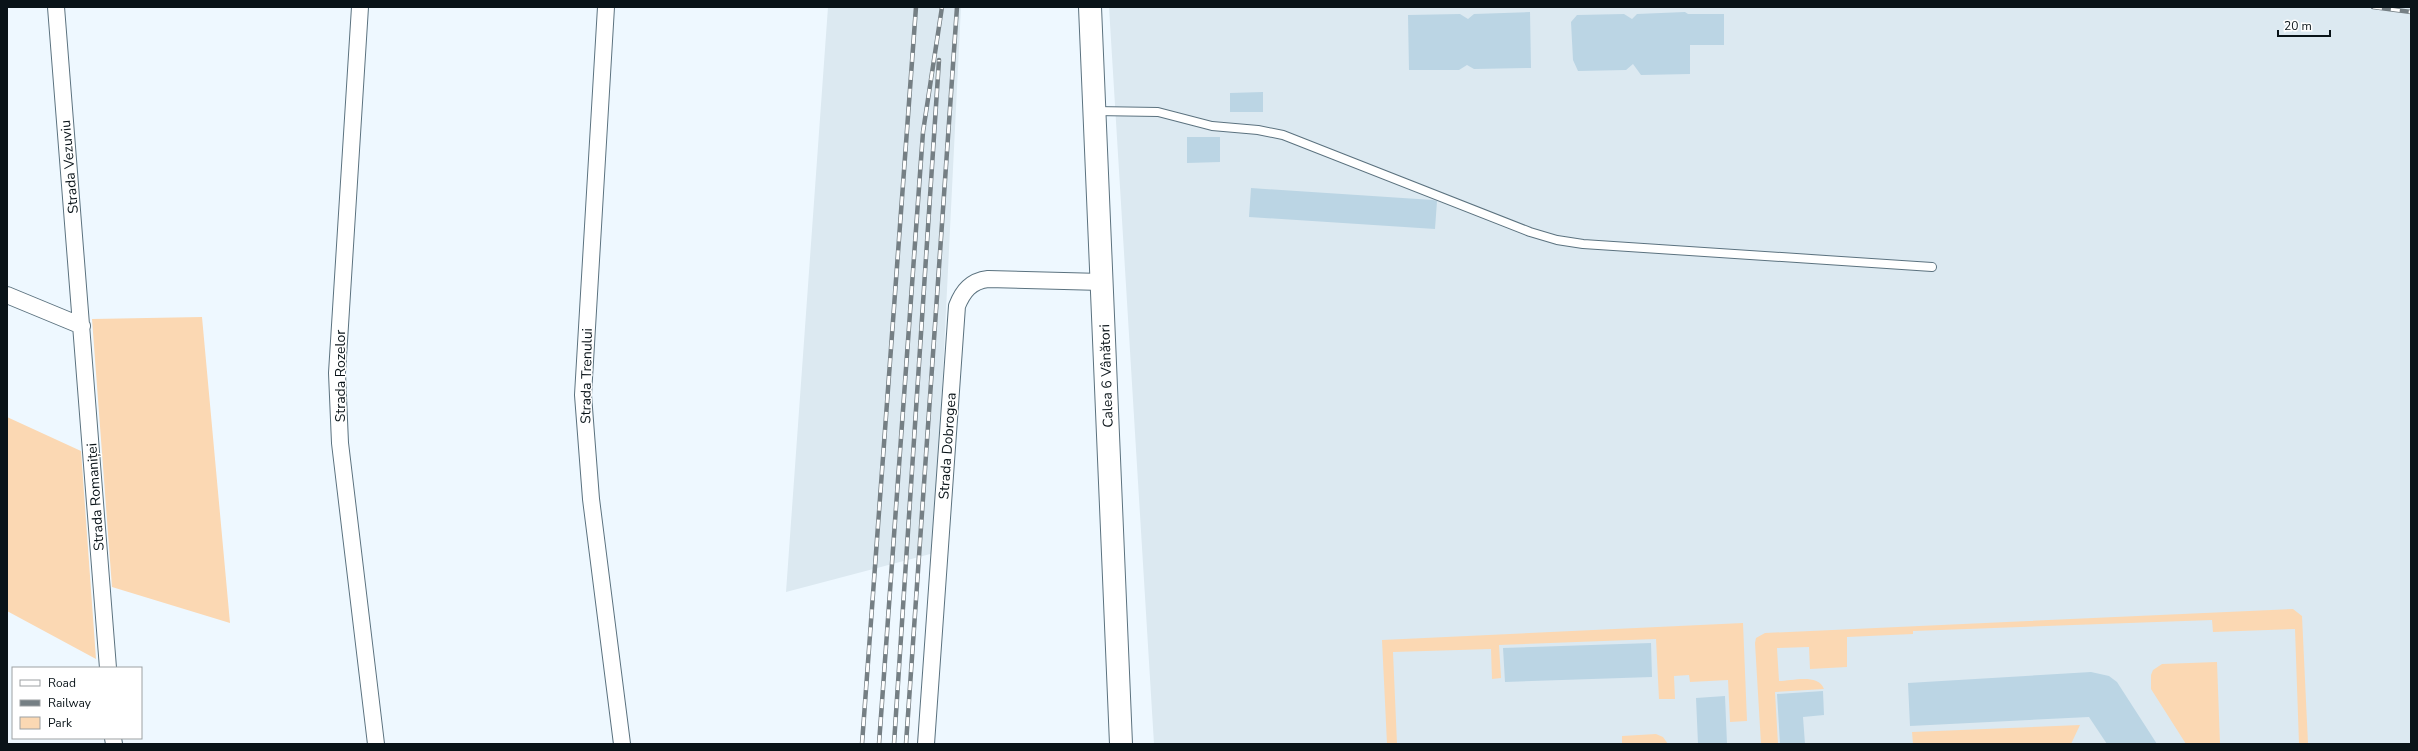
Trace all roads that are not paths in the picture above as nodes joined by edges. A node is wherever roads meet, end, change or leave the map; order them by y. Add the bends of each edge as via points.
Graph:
1 (56, 7) edge
2 (360, 7) edge
3 (606, 7) edge
4 (1090, 7) edge
5 (1095, 111) junction
6 (1932, 267) dead end
7 (1102, 282) junction
8 (7, 295) edge
9 (82, 326) junction
10 (108, 667) edge
11 (376, 744) edge
12 (622, 744) edge
13 (926, 744) edge
14 (1121, 744) edge

1 - 9 street, Strada Vezuviu
2 - 11 street, Strada Rozelor via 337,373 340,443
3 - 12 street, Strada Trenului via 583,395 591,491
4 - 5 main road, Calea 6 Vânători
5 - 6 lane via 1158,112 1212,126 1283,135 1530,232 1558,240 1583,244
5 - 7 main road, Calea 6 Vânători
7 - 13 street, Strada Dobrogea via 977,280 961,294 957,306
7 - 14 main road, Calea 6 Vânători
8 - 9 street
9 - 10 street, Strada Romaniței

